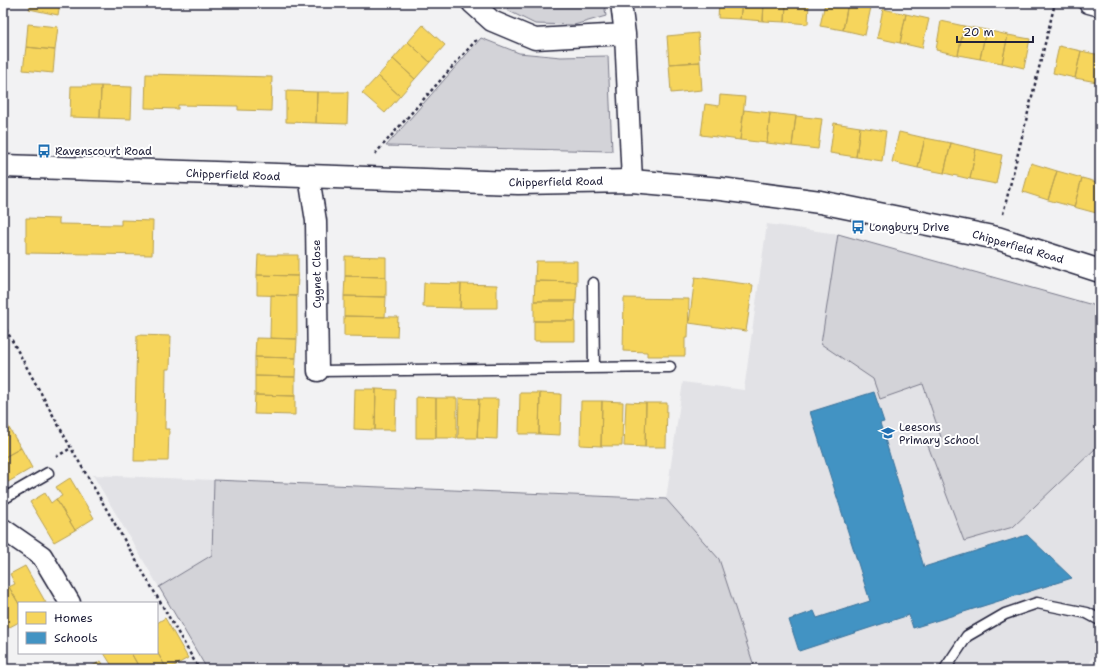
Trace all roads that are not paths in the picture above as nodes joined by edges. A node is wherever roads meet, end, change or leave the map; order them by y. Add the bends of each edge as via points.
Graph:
1 (472, 3) edge
2 (621, 3) edge
3 (1089, 3) edge
4 (1100, 6) edge
5 (625, 34) junction
6 (3, 166) edge
7 (309, 177) junction
8 (632, 181) junction
9 (1100, 271) edge
10 (594, 283) dead end
11 (670, 367) dead end
12 (594, 368) junction
13 (318, 371) joint
14 (48, 473) dead end
15 (3, 499) edge
16 (3, 529) edge
17 (69, 602) edge
18 (1100, 620) edge
19 (945, 669) edge

1 - 5 street via 492,21 535,39
2 - 5 street
3 - 4 street
5 - 8 street
6 - 7 street, Chipperfield Road
7 - 8 street, Chipperfield Road via 518,183
7 - 13 street, Cygnet Close via 316,221
8 - 9 street, Chipperfield Road via 820,202 997,238
10 - 12 lane
11 - 12 lane
12 - 13 lane
14 - 15 lane
16 - 17 street via 42,556
18 - 19 lane via 1087,613 1037,603 1005,614 967,636

